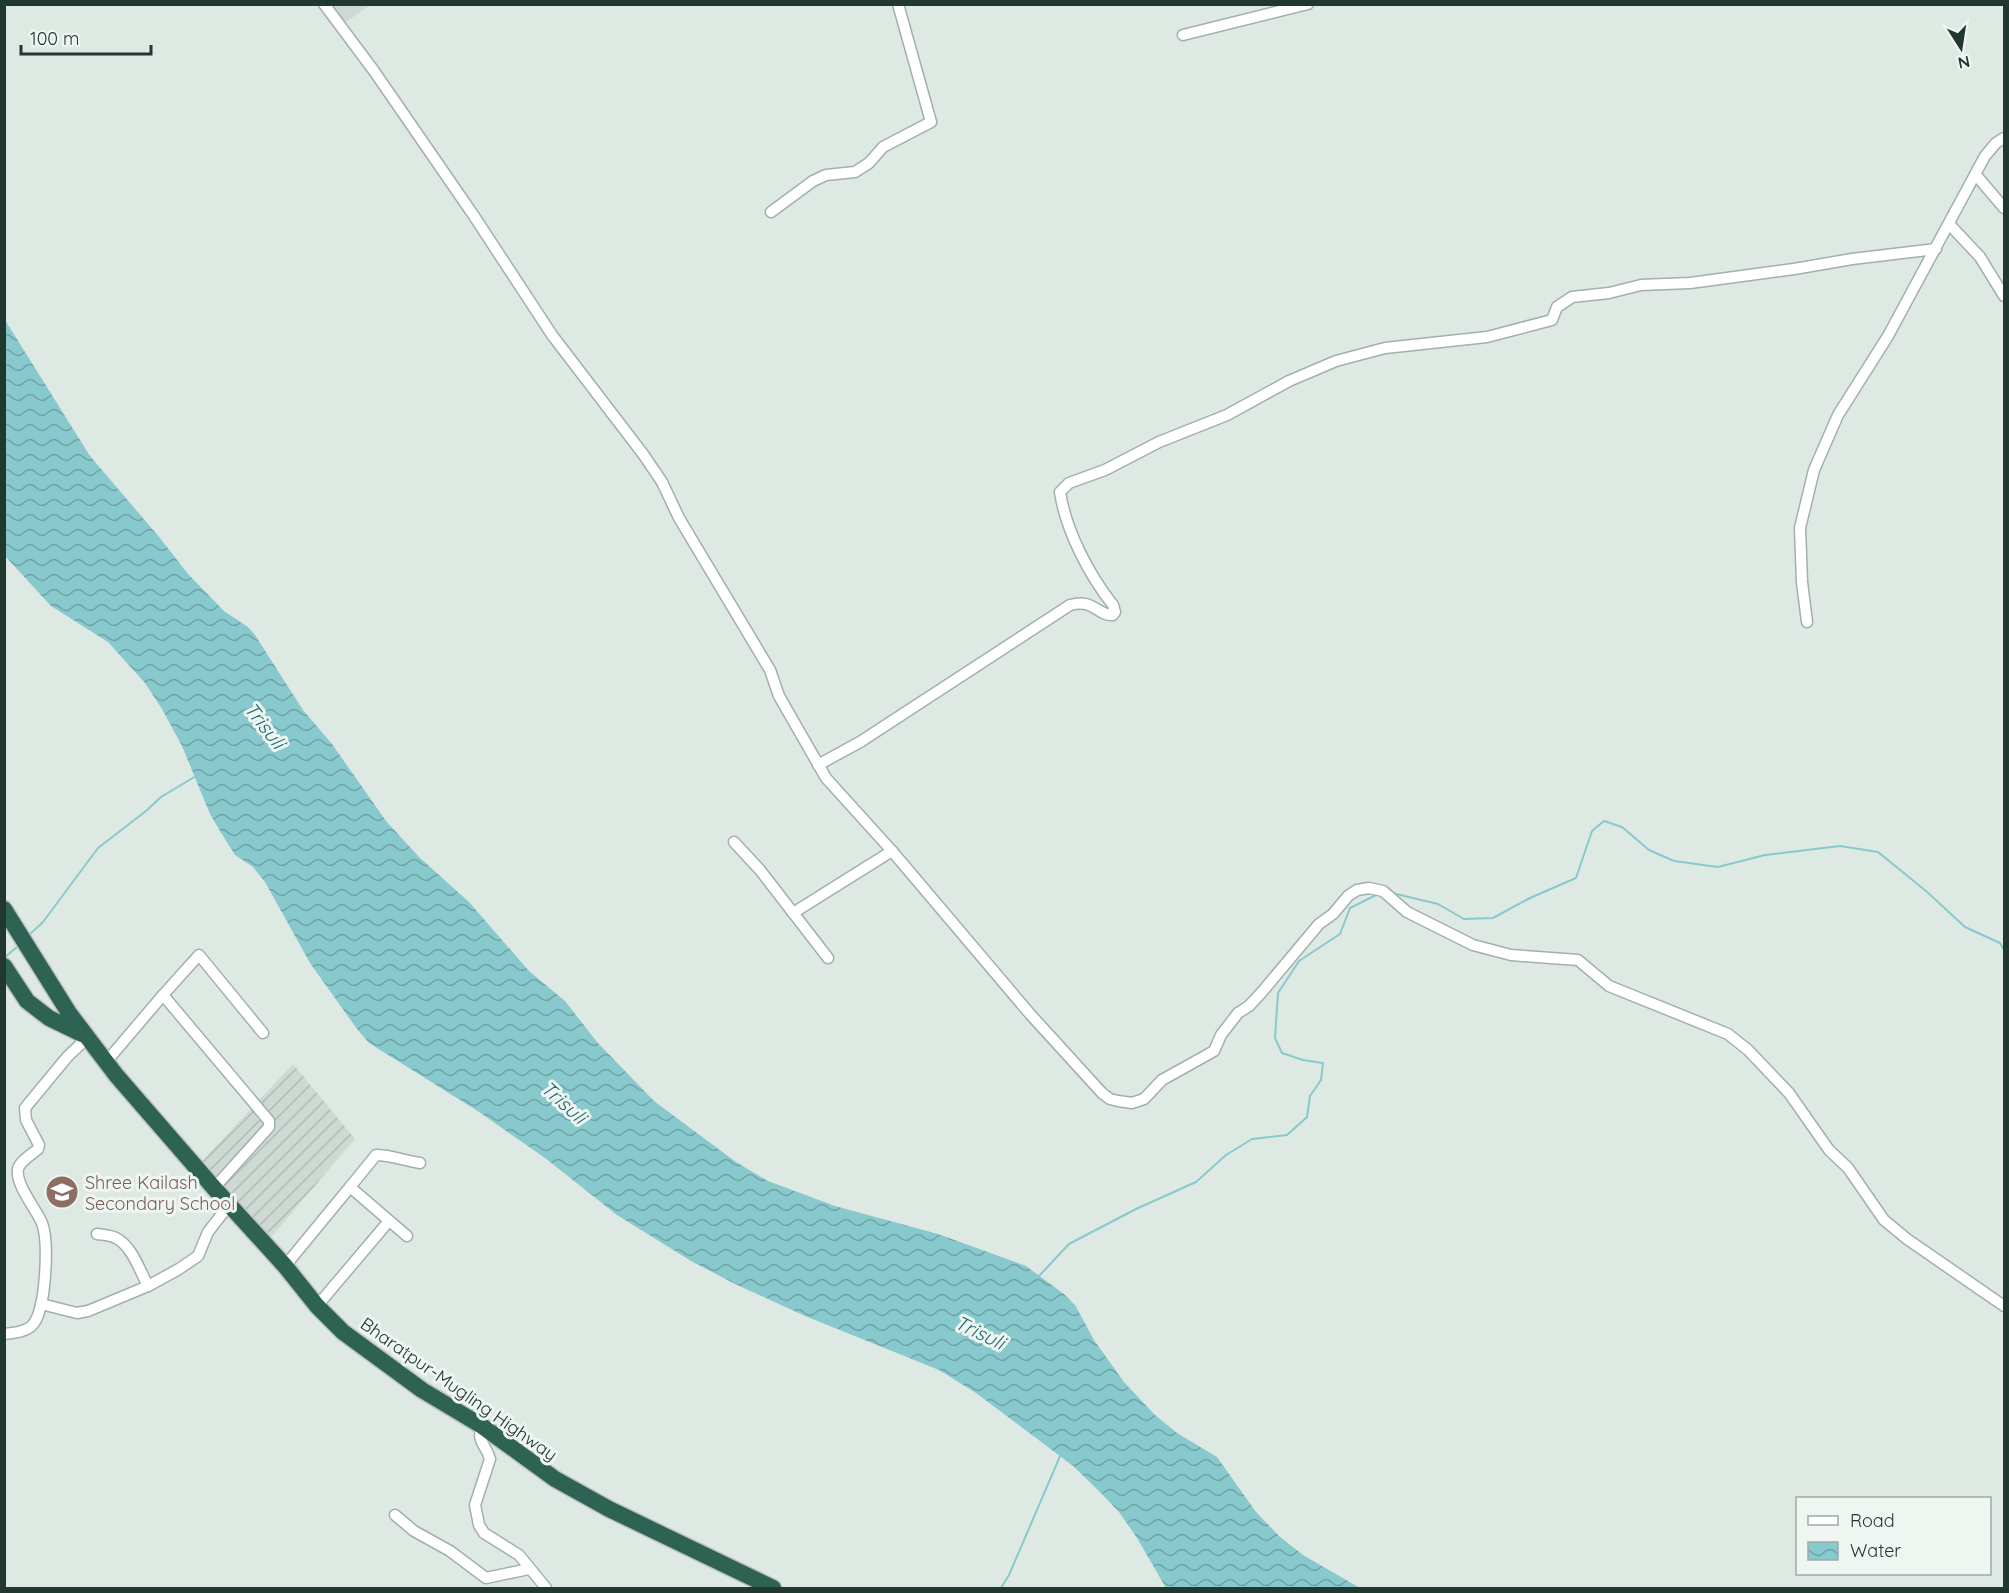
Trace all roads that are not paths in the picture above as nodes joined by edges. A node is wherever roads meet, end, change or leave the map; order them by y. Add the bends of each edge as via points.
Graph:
1 (324, 4) edge
2 (897, 4) edge
3 (1308, 4) edge
4 (1184, 35) dead end
5 (2004, 138) edge
6 (1976, 175) junction
7 (2004, 208) edge
8 (771, 212) dead end
9 (1949, 224) junction
10 (1936, 249) junction
11 (2004, 296) edge
12 (1807, 622) dead end
13 (818, 765) junction
14 (734, 842) dead end
15 (892, 851) junction
16 (4, 909) edge
17 (793, 913) junction
18 (828, 958) dead end
19 (4, 966) edge
20 (163, 995) junction
21 (263, 1033) dead end
22 (88, 1037) junction
23 (106, 1062) junction
24 (420, 1163) dead end
25 (350, 1187) junction
26 (214, 1188) junction
27 (229, 1205) junction
28 (389, 1221) junction
29 (97, 1234) dead end
30 (407, 1236) dead end
31 (285, 1266) junction
32 (148, 1286) junction
33 (41, 1304) junction
34 (317, 1306) junction
35 (2004, 1306) edge
36 (4, 1334) edge
37 (482, 1426) junction
38 (395, 1515) dead end
39 (529, 1569) junction
40 (546, 1588) edge
41 (772, 1588) edge

1 - 13 street via 474,216 557,342 662,482 679,518 770,670 779,696
2 - 8 street via 931,122 883,147 855,172 826,175 813,181
3 - 4 street
5 - 6 street via 1985,156
6 - 7 street
6 - 9 street
9 - 10 street
9 - 11 street via 1980,257
10 - 12 street via 1838,416 1814,470 1800,528
10 - 13 street via 1572,297 1557,307 1552,320 1519,330 1385,348 1336,361 1290,381 1227,415 1069,483 1060,492 1066,518 1087,567 1113,605 1113,615 1089,604 1070,605 860,742
13 - 15 street
14 - 17 street
15 - 17 street
15 - 35 street via 1036,1021 1102,1093 1118,1101 1144,1100 1162,1080 1214,1052 1238,1013 1262,992 1319,924 1358,890 1383,891 1407,912 1473,945 1511,955 1578,960 1609,986 1728,1034 1748,1050 1789,1093 1884,1220
16 - 22 highway, Bharatpur-Mugling Highway
17 - 18 street
19 - 22 highway, Bharatpur-Mugling Highway via 27,1001 49,1018
20 - 21 street via 199,955
20 - 23 street
20 - 26 street via 269,1121 269,1127
22 - 23 highway, Bharatpur-Mugling Highway
22 - 33 street via 60,1064 25,1108 26,1120 39,1145 18,1171 44,1231
23 - 26 highway, Bharatpur-Mugling Highway
24 - 25 street via 376,1155
25 - 28 street
25 - 31 street
26 - 27 highway, Bharatpur-Mugling Highway
27 - 31 highway, Bharatpur-Mugling Highway
27 - 32 street via 208,1232 198,1256
28 - 30 street
28 - 34 street
29 - 32 street via 122,1241
31 - 34 highway, Bharatpur-Mugling Highway
32 - 33 street via 88,1311
33 - 36 street via 34,1324
34 - 37 highway, Bharatpur-Mugling Highway via 374,1356
37 - 39 street via 480,1440 490,1458 475,1505 476,1517 484,1533 519,1555
37 - 41 highway, Bharatpur-Mugling Highway via 555,1479
38 - 39 street via 486,1578
39 - 40 street

